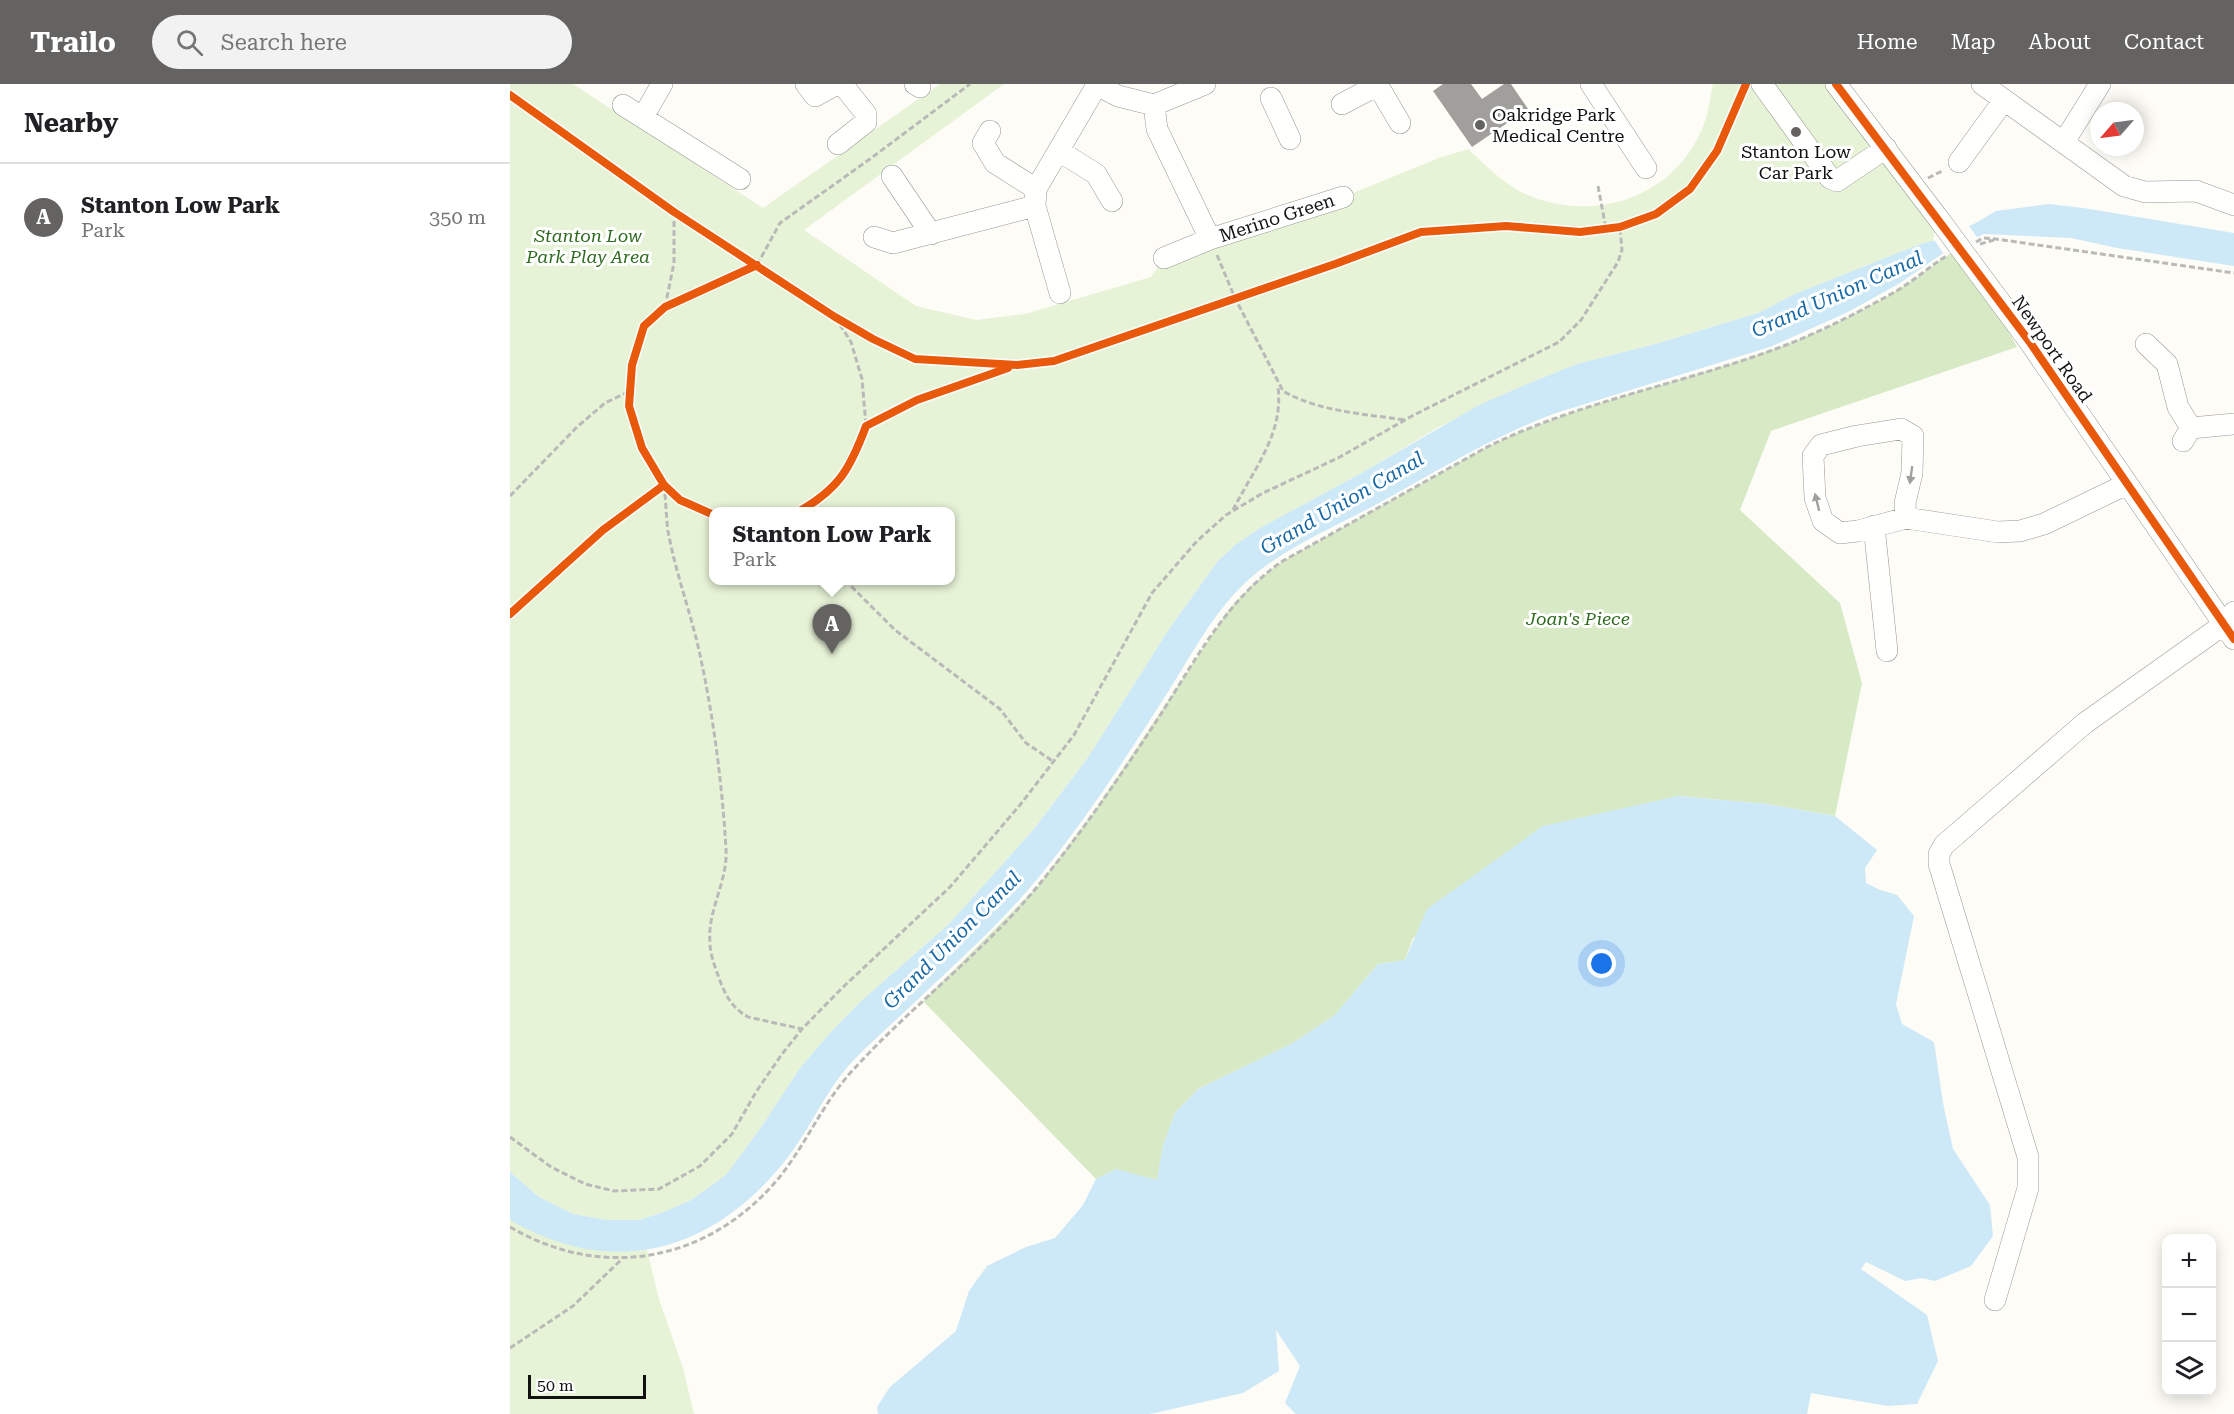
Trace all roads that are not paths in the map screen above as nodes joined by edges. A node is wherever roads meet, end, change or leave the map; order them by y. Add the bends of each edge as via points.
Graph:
1 (662, 84) edge
2 (837, 84) edge
3 (842, 84) edge
4 (1096, 84) edge
5 (1591, 84) edge
6 (1762, 84) edge
7 (1836, 84) edge
8 (1982, 84) edge
9 (2100, 84) edge
10 (1202, 85) edge
11 (1378, 85) edge
12 (811, 90) edge
13 (1271, 98) dead end
14 (2004, 100) junction
15 (623, 105) dead end
16 (1154, 105) junction
17 (1342, 105) dead end
18 (643, 117) junction
19 (1400, 123) dead end
20 (990, 131) dead end
21 (1290, 140) dead end
22 (2064, 142) junction
23 (838, 144) dead end
24 (1886, 148) junction
25 (1059, 151) junction
26 (1959, 162) road end
27 (1646, 168) dead end
28 (892, 176) dead end
29 (740, 179) dead end
30 (1343, 197) dead end
31 (1035, 198) junction
32 (2231, 198) edge
33 (1112, 201) dead end
34 (931, 234) junction
35 (874, 237) dead end
36 (1210, 239) junction
37 (1164, 258) dead end
38 (1058, 294) dead end
39 (2146, 344) dead end
40 (2234, 424) edge
41 (2127, 484) junction
42 (1906, 519) junction
43 (1866, 529) junction
44 (2230, 625) edge
45 (1887, 651) dead end
46 (1995, 1300) dead end

1 - 18 street
2 - 12 street
3 - 23 street via 866,114 866,122
4 - 16 street via 1118,96
4 - 25 street
5 - 27 street
6 - 24 street via 1830,178 1837,181
7 - 24 street, Newport Road
8 - 14 street
9 - 22 street
10 - 16 street
11 - 17 street
11 - 19 street
13 - 21 street
14 - 22 street
14 - 26 street
15 - 18 street
16 - 36 street, Merino Green via 1157,129
18 - 29 street
20 - 31 street via 983,143 995,163
22 - 32 street via 2124,186 2145,192 2196,191
24 - 41 street, Newport Road, bridge via 2029,341
25 - 31 street
25 - 33 street via 1096,174
28 - 34 street
30 - 36 street, Merino Green
31 - 34 street
31 - 38 street
34 - 35 street via 893,243
36 - 37 street, Merino Green
39 - 40 street via 2167,364 2187,435
41 - 42 street via 2044,525 2020,531 1998,532
41 - 44 street, Newport Road
42 - 43 street
43 -> 42 street via 1840,533 1823,521 1815,498 1813,456 1821,445 1901,429 1913,436
43 - 45 street
44 - 46 street via 2085,723 1944,845 1939,854 2028,1157 2028,1188

